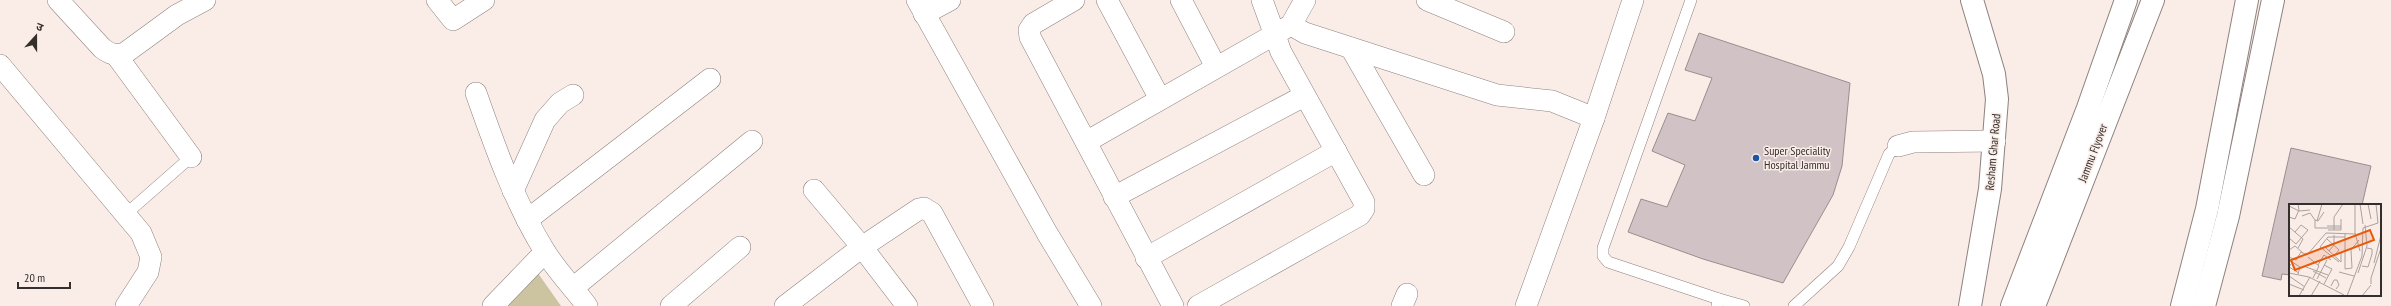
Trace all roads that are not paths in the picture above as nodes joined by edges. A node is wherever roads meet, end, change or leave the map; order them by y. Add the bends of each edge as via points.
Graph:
1 (58, 0) edge
2 (205, 0) edge
3 (437, 0) edge
4 (484, 0) edge
5 (950, 0) edge
6 (1074, 0) edge
7 (1107, 0) edge
8 (1181, 0) edge
9 (1262, 0) edge
10 (1305, 0) edge
11 (1427, 0) edge
12 (1633, 0) edge
13 (1691, 0) edge
14 (1972, 0) edge
15 (2126, 0) edge
16 (2153, 0) edge
17 (2247, 0) edge
18 (2273, 0) edge
19 (920, 7) edge
20 (1283, 30) junction
21 (1504, 32) dead end
22 (1350, 48) junction
23 (116, 55) junction
24 (0, 65) edge
25 (1216, 67) junction
26 (710, 79) dead end
27 (476, 93) dead end
28 (573, 95) dead end
29 (1304, 96) junction
30 (1160, 99) junction
31 (1594, 118) junction
32 (752, 141) dead end
33 (1995, 141) junction
34 (1086, 142) junction
35 (1898, 146) joint
36 (1336, 151) junction
37 (191, 157) joint
38 (1424, 175) dead end
39 (814, 190) dead end
40 (513, 191) junction
41 (1114, 197) junction
42 (126, 214) junction
43 (527, 220) junction
44 (862, 246) junction
45 (740, 247) dead end
46 (545, 252) junction
47 (1146, 258) junction
48 (573, 288) junction
49 (1718, 302) edge
50 (905, 305) edge
51 (126, 306) edge
52 (492, 306) edge
53 (587, 306) edge
54 (671, 306) edge
55 (785, 306) edge
56 (983, 306) edge
57 (1092, 306) edge
58 (1173, 306) edge
59 (1198, 306) edge
60 (1526, 306) edge
61 (1744, 306) edge
62 (1794, 306) edge
63 (1970, 306) edge
64 (2012, 306) edge
65 (2034, 306) edge
66 (2182, 306) edge
67 (2204, 306) edge

1 - 23 street via 102,48 109,54
2 - 23 street via 176,15 125,53
3 - 4 street via 453,20
5 - 19 street
6 - 34 street via 1033,24 1029,30 1030,37
7 - 30 street
8 - 25 street
9 - 20 street
10 - 20 street
11 - 21 street
12 - 31 street
13 - 49 lane via 1602,256 1608,262
14 - 33 main road, Resham Ghar Road via 1994,74 1997,99
15 - 64 main road, Jammu Flyover via 2088,108
16 - 65 main road, Jammu Flyover
17 - 66 main road via 2207,209
18 - 67 main road via 2228,216
19 - 57 street via 1047,233
20 - 22 street via 1305,33
20 - 25 street
20 - 29 street via 1281,52
22 - 31 street via 1497,95 1552,101
22 - 38 street
23 - 37 street
24 - 42 street
25 - 30 street
26 - 43 street
27 - 40 street
28 - 40 street via 560,103 545,120
29 - 36 street
29 - 41 street
30 - 34 street
31 - 60 street
32 - 48 street
33 - 35 street via 1913,142
33 - 63 main road, Resham Ghar Road via 1990,189
34 - 41 street
35 - 62 lane via 1889,154 1849,247 1838,266
36 - 47 street
36 - 59 street via 1364,202 1360,215
37 - 42 lane
39 - 44 street
40 - 43 street
41 - 47 street
42 - 51 street via 141,233 151,257 148,272
43 - 46 street
44 - 50 street
44 - 55 street
44 - 56 street via 919,208 928,210
45 - 54 street
46 - 48 street
46 - 52 street
47 - 58 street
48 - 53 street
49 - 61 lane

